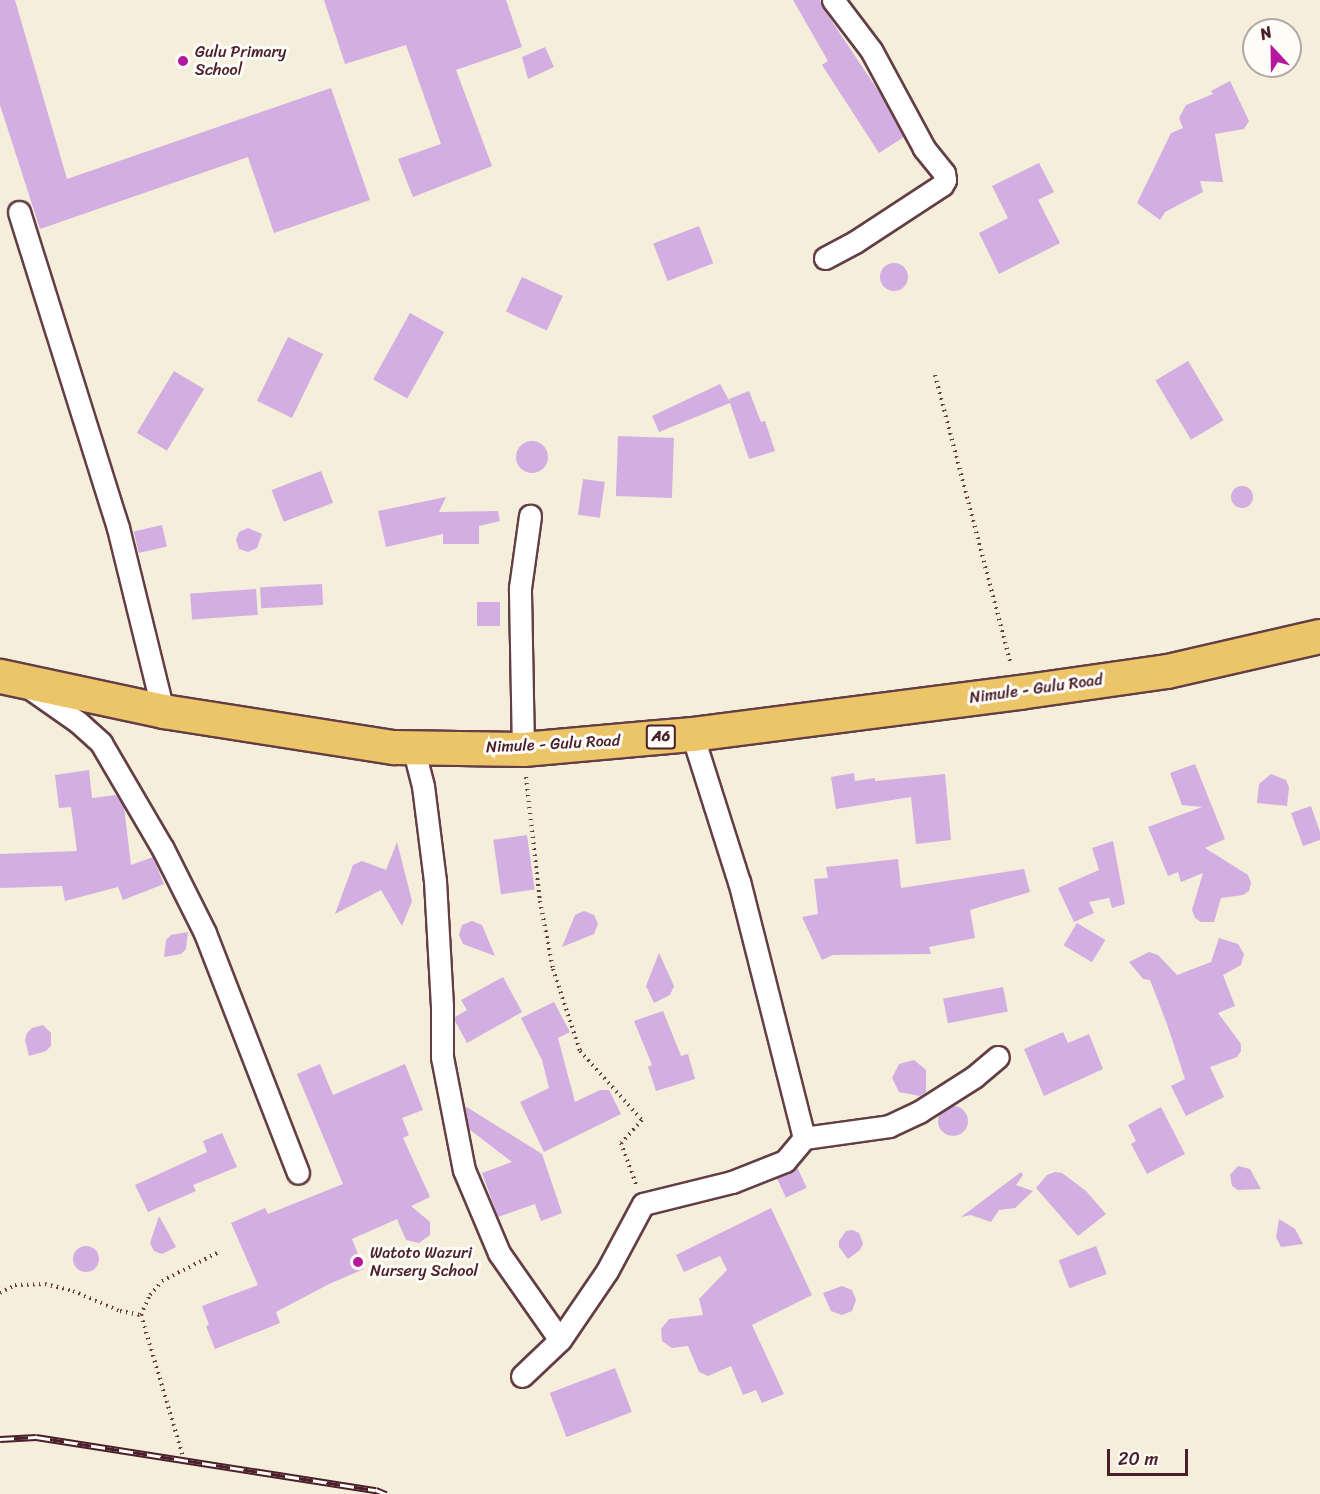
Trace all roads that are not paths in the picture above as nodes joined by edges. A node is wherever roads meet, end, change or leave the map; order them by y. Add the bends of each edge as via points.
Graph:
1 (833, 0) edge
2 (18, 212) dead end
3 (825, 258) dead end
4 (530, 516) dead end
5 (1320, 636) edge
6 (7, 677) edge
7 (163, 711) junction
8 (692, 734) junction
9 (413, 747) junction
10 (523, 749) junction
11 (998, 1057) dead end
12 (804, 1138) junction
13 (298, 1173) dead end
14 (560, 1340) junction
15 (522, 1376) dead end

1 - 3 street via 871,50 945,180
2 - 7 street via 118,528
4 - 10 street via 520,588
5 - 8 main road, Nimule - Gulu Road / A6 via 1167,671
6 - 7 main road, Nimule - Gulu Road / A6
6 - 13 street via 78,722 101,743 158,839 205,933
7 - 9 main road, Nimule - Gulu Road / A6
8 - 10 main road, Nimule - Gulu Road / A6
8 - 12 street via 739,882
9 - 10 main road, Nimule - Gulu Road / A6
9 - 14 street via 423,786 435,881 442,1057 462,1161 499,1253
11 - 12 street via 919,1112 889,1126
12 - 14 street via 785,1161 732,1182 643,1204 607,1271
14 - 15 street

